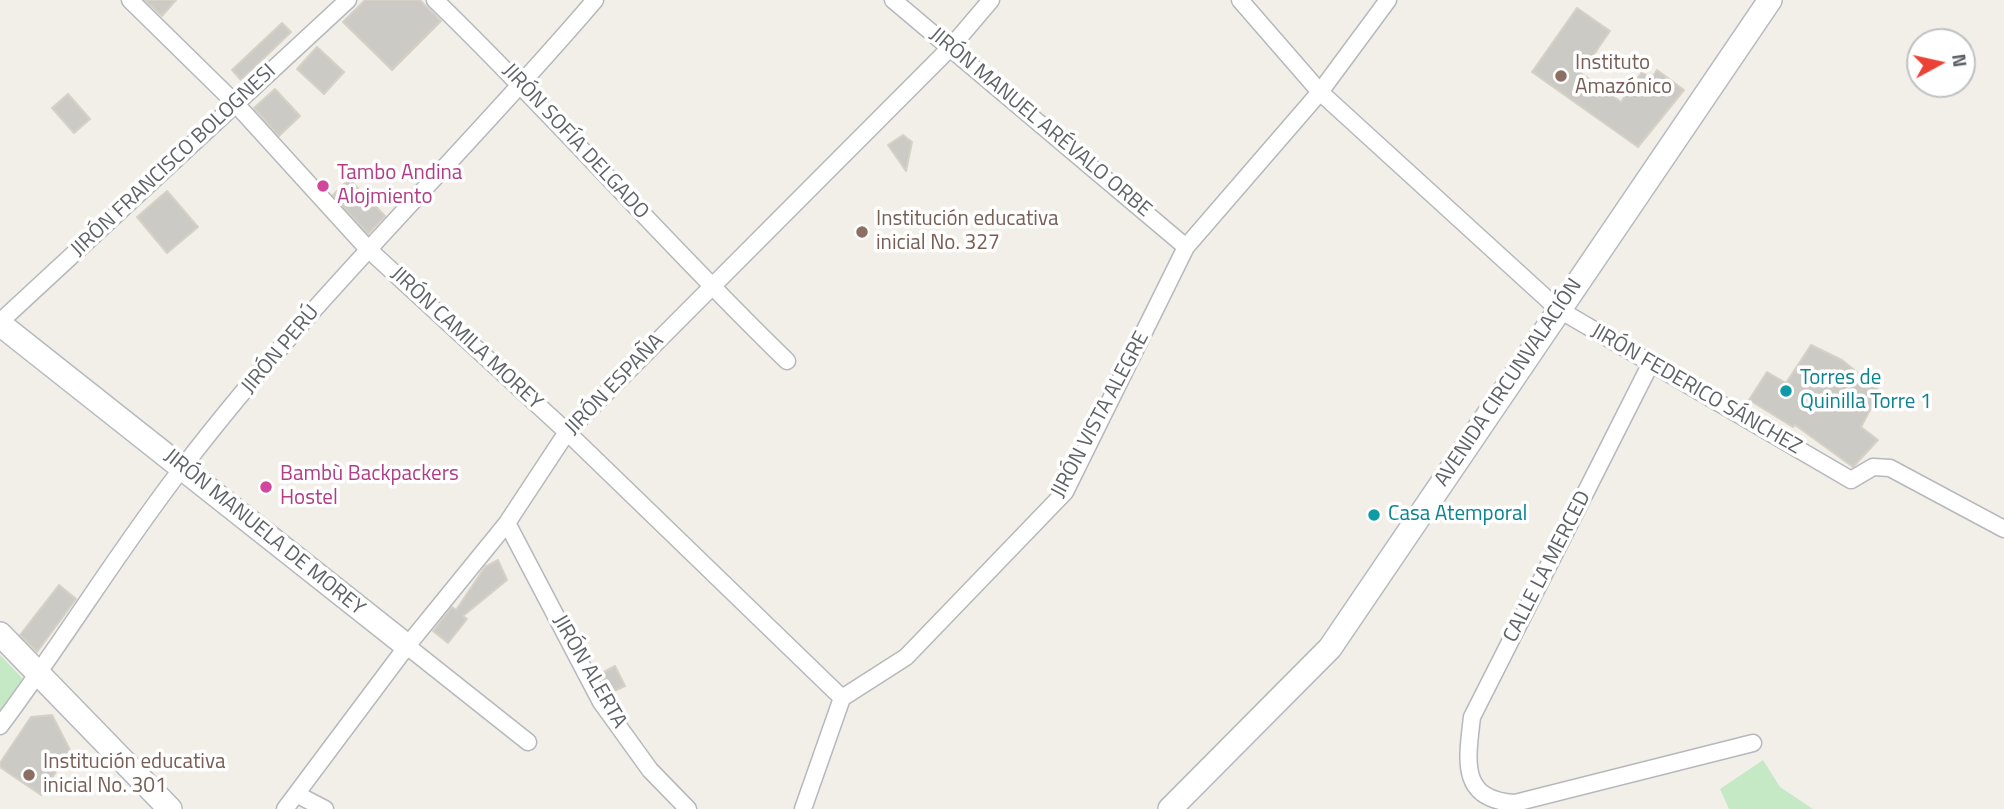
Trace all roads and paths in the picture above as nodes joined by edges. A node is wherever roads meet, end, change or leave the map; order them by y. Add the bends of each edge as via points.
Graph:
1 (130, 0) edge
2 (348, 0) edge
3 (435, 0) edge
4 (595, 0) edge
5 (892, 0) edge
6 (991, 0) edge
7 (1240, 0) edge
8 (1388, 0) edge
9 (1770, 0) edge
10 (951, 47) junction
11 (523, 85) junction
12 (1320, 92) junction
13 (235, 103) junction
14 (1186, 247) junction
15 (367, 248) junction
16 (711, 287) junction
17 (1558, 309) junction
18 (0, 323) edge
19 (787, 361) dead end
20 (1651, 363) junction
21 (567, 432) junction
22 (183, 467) junction
23 (507, 523) junction
24 (2004, 529) edge
25 (0, 634) edge
26 (407, 646) junction
27 (39, 674) junction
28 (842, 698) junction
29 (0, 726) edge
30 (528, 742) dead end
31 (1753, 743) dead end
32 (298, 795) junction
33 (1501, 806) edge
34 (170, 809) edge
35 (285, 809) edge
36 (325, 809) edge
37 (688, 809) edge
38 (803, 809) edge
39 (1170, 809) edge

1 - 13 street, JIRÓN CAMILA MOREY
2 - 13 street, JIRÓN FRANCISCO BOLOGNESI
3 - 11 street, JIRÓN SOFÍA DELGADO
4 - 11 street, JIRÓN PERÚ
5 - 10 street, JIRÓN MANUEL ARÉVALO ORBE
6 - 10 street, JIRÓN ESPAÑA
7 - 12 street, JIRÓN FEDERICO SÁNCHEZ
8 - 12 street, JIRÓN VISTA ALEGRE
9 - 17 main road, AVENIDA CIRCUNVALACIÓN
10 - 14 street, JIRÓN MANUEL ARÉVALO ORBE
10 - 16 street, JIRÓN ESPAÑA
11 - 15 street, JIRÓN PERÚ
11 - 16 street, JIRÓN SOFÍA DELGADO
12 - 14 street, JIRÓN VISTA ALEGRE
12 - 17 street, JIRÓN FEDERICO SÁNCHEZ
13 - 15 street, JIRÓN CAMILA MOREY
13 - 18 street, JIRÓN FRANCISCO BOLOGNESI
14 - 28 street, JIRÓN VISTA ALEGRE via 1065,492 906,657
15 - 21 street, JIRÓN CAMILA MOREY
15 - 22 street, JIRÓN PERÚ
16 - 19 street, JIRÓN SOFÍA DELGADO
16 - 21 street, JIRÓN ESPAÑA
17 - 20 street, JIRÓN FEDERICO SÁNCHEZ
17 - 39 main road, AVENIDA CIRCUNVALACIÓN via 1330,648
18 - 22 main road, JIRÓN MANUELA DE MOREY
20 - 24 street, JIRÓN FEDERICO SÁNCHEZ via 1852,481 1874,467 1890,468
20 - 33 street, CALLE LA MERCED via 1472,717 1469,776 1483,796
21 - 23 street, JIRÓN ESPAÑA
21 - 28 street, JIRÓN CAMILA MOREY
22 - 26 main road, JIRÓN MANUELA DE MOREY
22 - 27 street, JIRÓN PERÚ
23 - 26 street, JIRÓN ESPAÑA
23 - 37 street, JIRÓN ALERTA via 601,702 650,770
25 - 27 main road
26 - 30 street, JIRÓN MANUELA DE MOREY
26 - 32 street, JIRÓN ESPAÑA
27 - 29 street, JIRÓN PERÚ
27 - 34 main road
28 - 38 street
31 - 33 street
32 - 35 street, JIRÓN ESPAÑA
32 - 36 street

